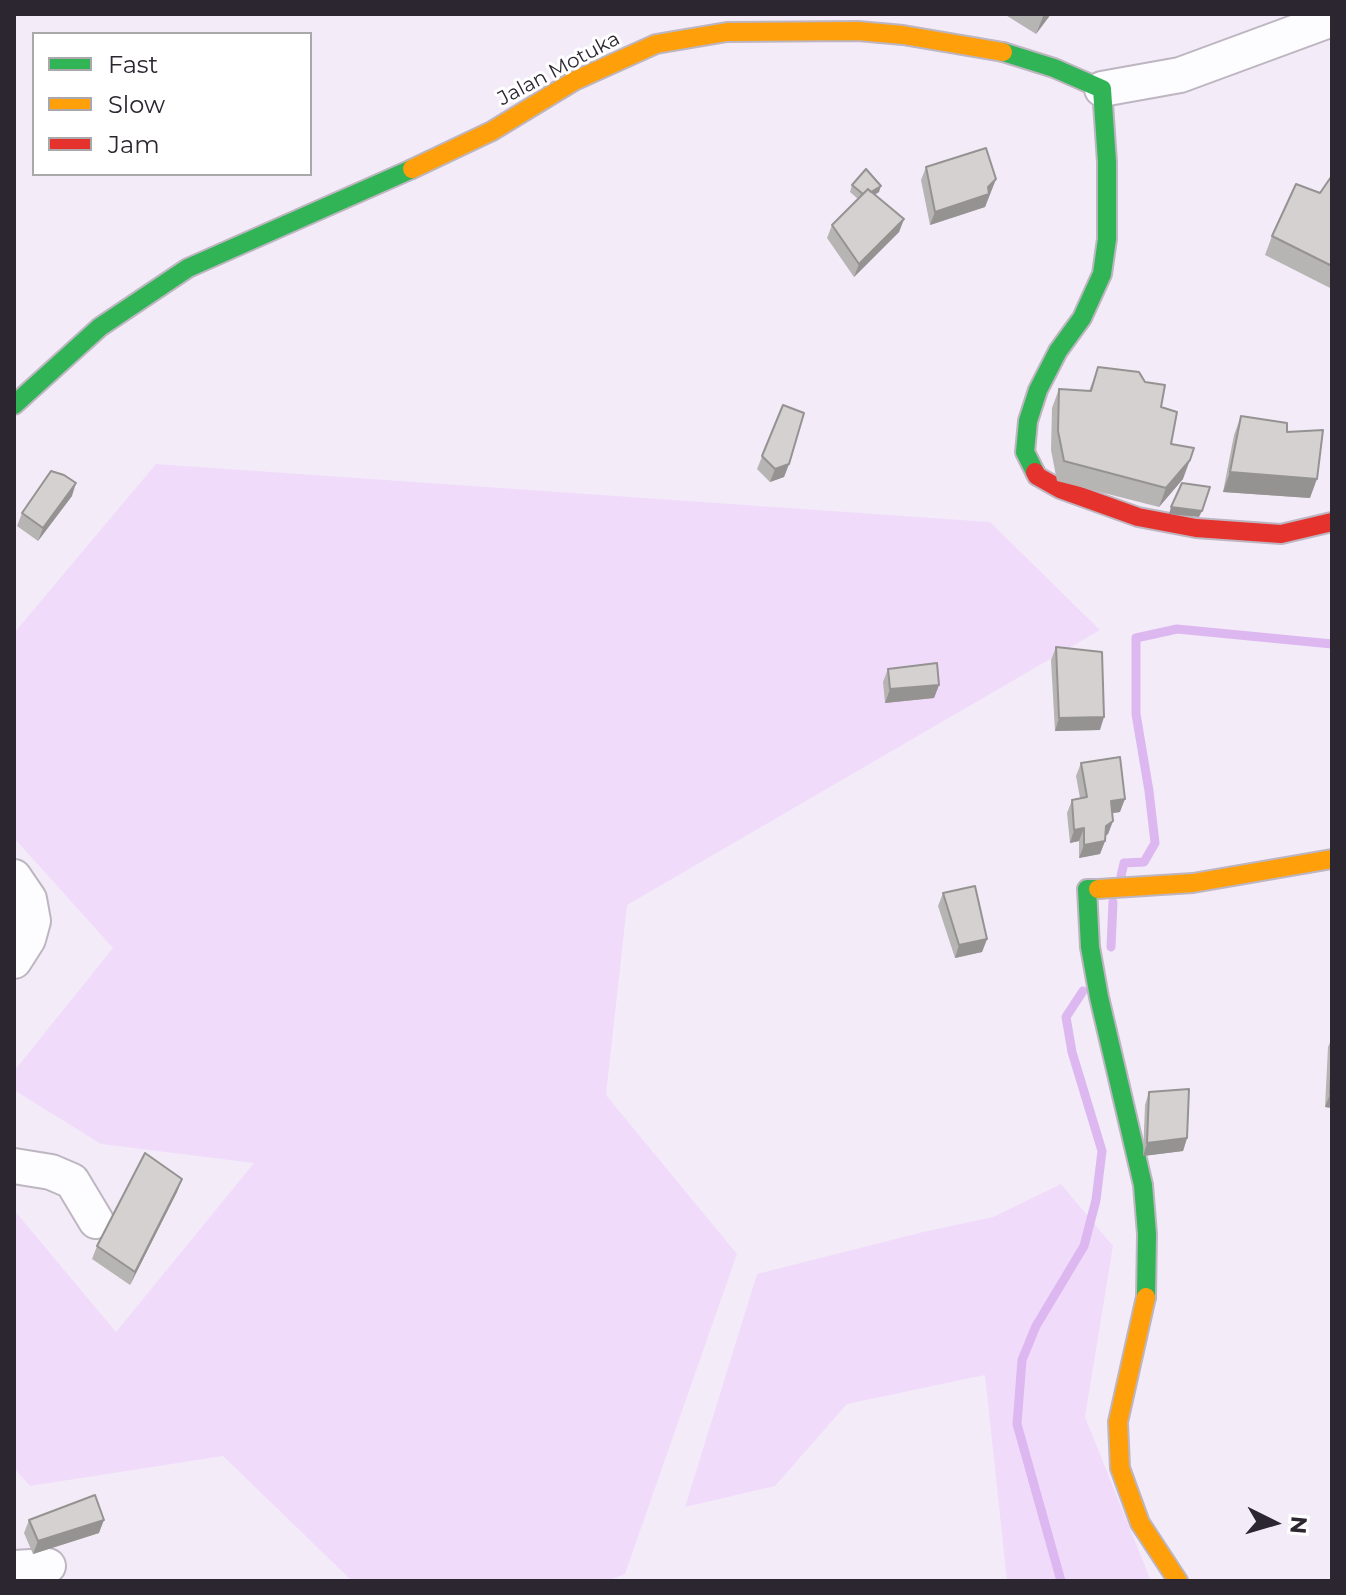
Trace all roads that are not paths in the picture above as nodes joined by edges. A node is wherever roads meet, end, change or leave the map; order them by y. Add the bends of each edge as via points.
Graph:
1 (1332, 19) edge
2 (1102, 89) junction
3 (14, 405) edge
4 (1332, 522) edge
5 (1332, 859) edge
6 (14, 877) edge
7 (14, 961) edge
8 (14, 1166) edge
9 (96, 1221) dead end
10 (48, 1566) dead end
11 (14, 1568) edge
12 (1178, 1581) edge

1 - 2 street via 1180,75
2 - 3 street, Jalan Motuka via 998,50 903,35 727,32 656,44 574,81 492,131 188,268 100,327
2 - 4 street via 1107,239 1102,274 1038,390 1028,421 1025,452 1037,476 1138,517 1281,534
5 - 12 street via 1193,883 1087,889 1090,947 1143,1185 1147,1234 1147,1290 1118,1422 1120,1468 1140,1523
6 - 7 street via 29,899 33,921
8 - 9 street via 72,1181
10 - 11 street

